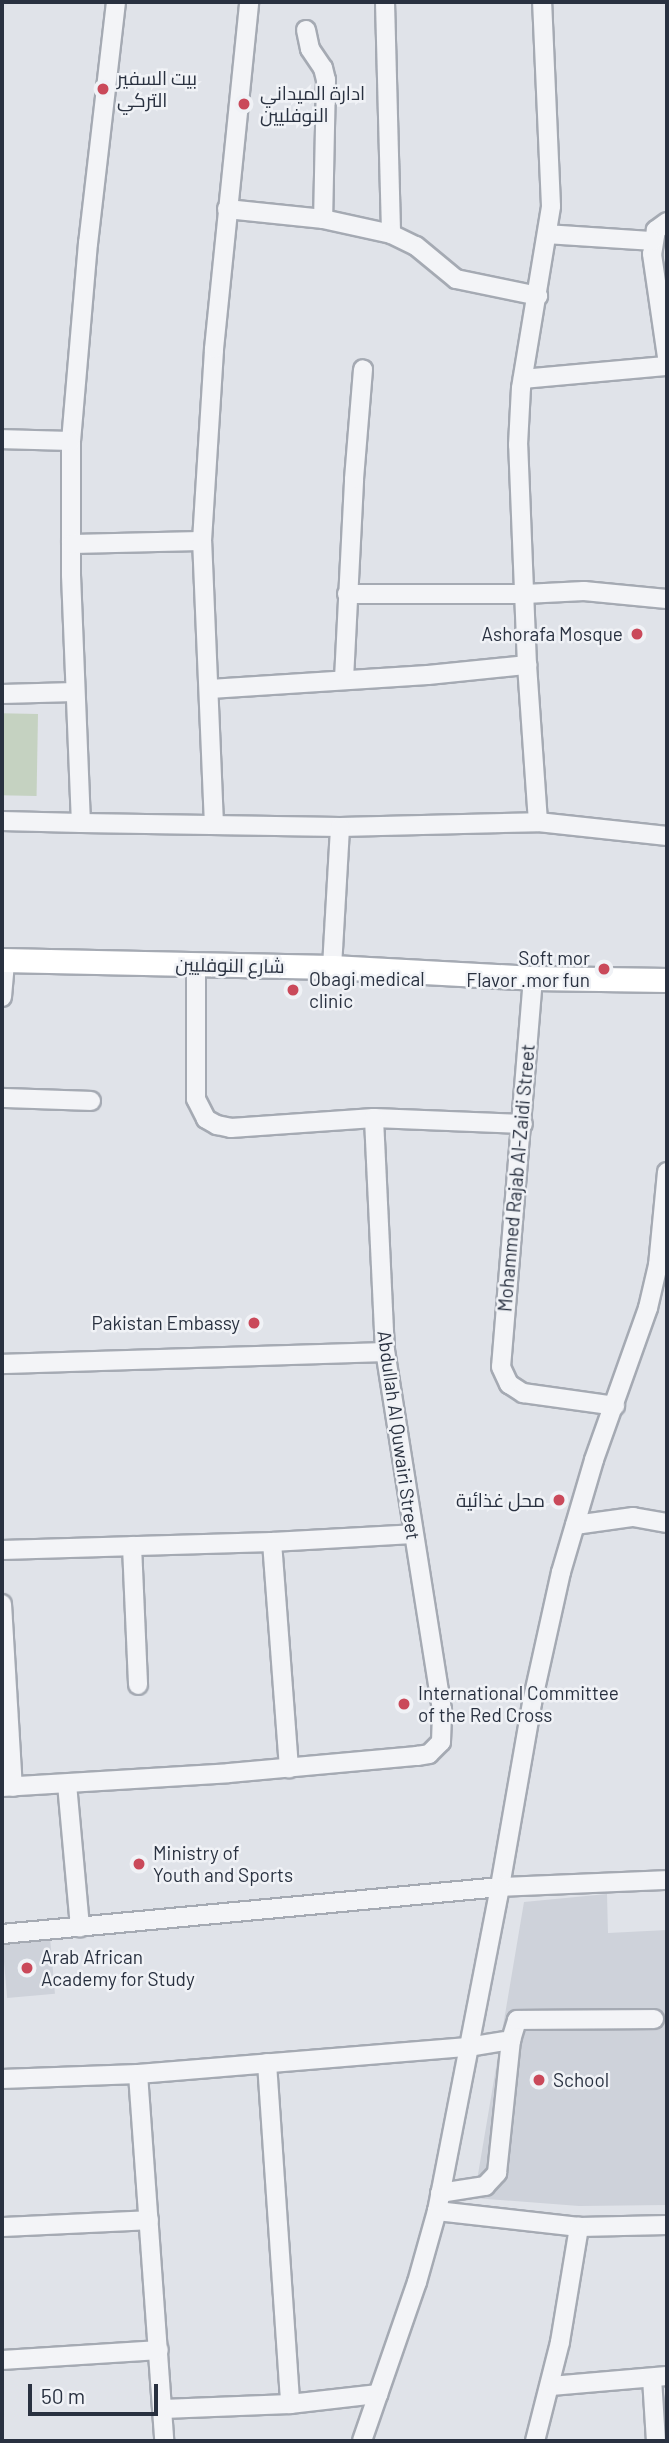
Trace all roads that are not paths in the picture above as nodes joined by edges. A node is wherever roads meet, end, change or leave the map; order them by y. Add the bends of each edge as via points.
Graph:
1 (116, 2) edge
2 (249, 2) edge
3 (385, 2) edge
4 (542, 2) edge
5 (306, 30) dead end
6 (228, 208) junction
7 (323, 219) junction
8 (667, 222) edge
9 (391, 233) junction
10 (547, 234) junction
11 (653, 241) junction
12 (537, 296) junction
13 (667, 357) edge
14 (667, 366) edge
15 (363, 369) dead end
16 (523, 379) junction
17 (2, 439) edge
18 (71, 441) junction
19 (202, 541) junction
20 (71, 544) junction
21 (348, 594) junction
22 (525, 594) junction
23 (667, 599) edge
24 (527, 665) junction
25 (344, 679) junction
26 (210, 689) junction
27 (75, 692) junction
28 (2, 694) edge
29 (2, 821) edge
30 (81, 822) junction
31 (538, 822) junction
32 (214, 825) junction
33 (340, 827) junction
34 (667, 836) edge
35 (3, 960) edge
36 (196, 965) junction
37 (332, 967) junction
38 (533, 978) junction
39 (667, 980) edge
40 (2, 997) edge
41 (2, 1098) edge
42 (91, 1101) dead end
43 (374, 1118) junction
44 (523, 1124) junction
45 (667, 1172) edge
46 (385, 1352) junction
47 (2, 1364) edge
48 (615, 1406) junction
49 (667, 1523) edge
50 (575, 1525) junction
51 (413, 1534) junction
52 (272, 1542) junction
53 (132, 1546) junction
54 (2, 1550) edge
55 (2, 1604) edge
56 (138, 1685) dead end
57 (289, 1768) junction
58 (67, 1784) junction
59 (7, 1787) edge
60 (667, 1880) edge
61 (500, 1887) junction
62 (80, 1927) junction
63 (2, 1934) edge
64 (654, 2019) dead end
65 (511, 2040) junction
66 (468, 2047) junction
67 (267, 2063) junction
68 (138, 2074) junction
69 (2, 2079) edge
70 (438, 2202) junction
71 (149, 2220) junction
72 (667, 2225) edge
73 (2, 2227) edge
74 (579, 2227) junction
75 (159, 2350) junction
76 (2, 2360) edge
77 (659, 2377) edge
78 (551, 2386) junction
79 (378, 2394) junction
80 (290, 2404) junction
81 (163, 2409) junction
82 (164, 2441) edge
83 (362, 2441) edge
84 (535, 2441) edge
85 (656, 2441) edge

1 - 18 street
2 - 6 street
3 - 9 street
4 - 10 street via 550,145
5 - 7 street via 326,80
6 - 7 street
6 - 19 street
7 - 9 street
8 - 11 street via 656,230
9 - 12 street via 416,246 456,279
10 - 11 street
10 - 12 street
11 - 13 street
12 - 16 street
14 - 16 street
15 - 21 street
16 - 22 street via 518,445
17 - 18 street
18 - 20 street
19 - 20 street
19 - 26 street
20 - 27 street
21 - 22 street
21 - 25 street
22 - 23 street via 584,591
22 - 24 street
24 - 25 street
24 - 31 street
25 - 26 street
26 - 32 street
27 - 28 street
27 - 30 street
29 - 30 street
30 - 32 street
31 - 33 street
31 - 34 street
32 - 33 street
33 - 37 street
35 - 36 main road, شارع النوفليين
35 - 40 street
36 - 37 main road, شارع النوفليين
36 - 43 street via 196,1098 206,1119 231,1128
37 - 38 main road, شارع النوفليين
38 - 39 main road, شارع النوفليين
38 - 44 street, Mohammed Rajab Al-Zaidi Street
41 - 42 street
43 - 44 street
43 - 46 street, Abdullah Al Quwairi Street
44 - 48 street, Mohammed Rajab Al-Zaidi Street via 501,1354 503,1377 523,1393
45 - 48 street via 658,1265
46 - 47 street
46 - 51 street, Abdullah Al Quwairi Street
48 - 50 street
49 - 50 street via 633,1517
50 - 61 street via 532,1703
51 - 52 street
51 - 57 street, Abdullah Al Quwairi Street via 442,1710 444,1730 437,1748 417,1756
52 - 53 street
52 - 57 street
53 - 54 street
53 - 56 street
55 - 59 street
57 - 58 street
58 - 59 street
58 - 62 street
60 - 61 street
61 - 62 street
61 - 66 street
62 - 63 street
64 - 65 street via 517,2020
65 - 66 street
65 - 70 street via 497,2173 485,2186
66 - 67 street
66 - 70 street
67 - 68 street
67 - 80 street
68 - 69 street
68 - 71 street
70 - 74 street
70 - 79 street via 417,2282
71 - 73 street
71 - 75 street
72 - 74 street
74 - 78 street
75 - 76 street
75 - 81 street
77 - 78 street
77 - 85 street
78 - 84 street
79 - 80 street
79 - 83 street
80 - 81 street
81 - 82 street

